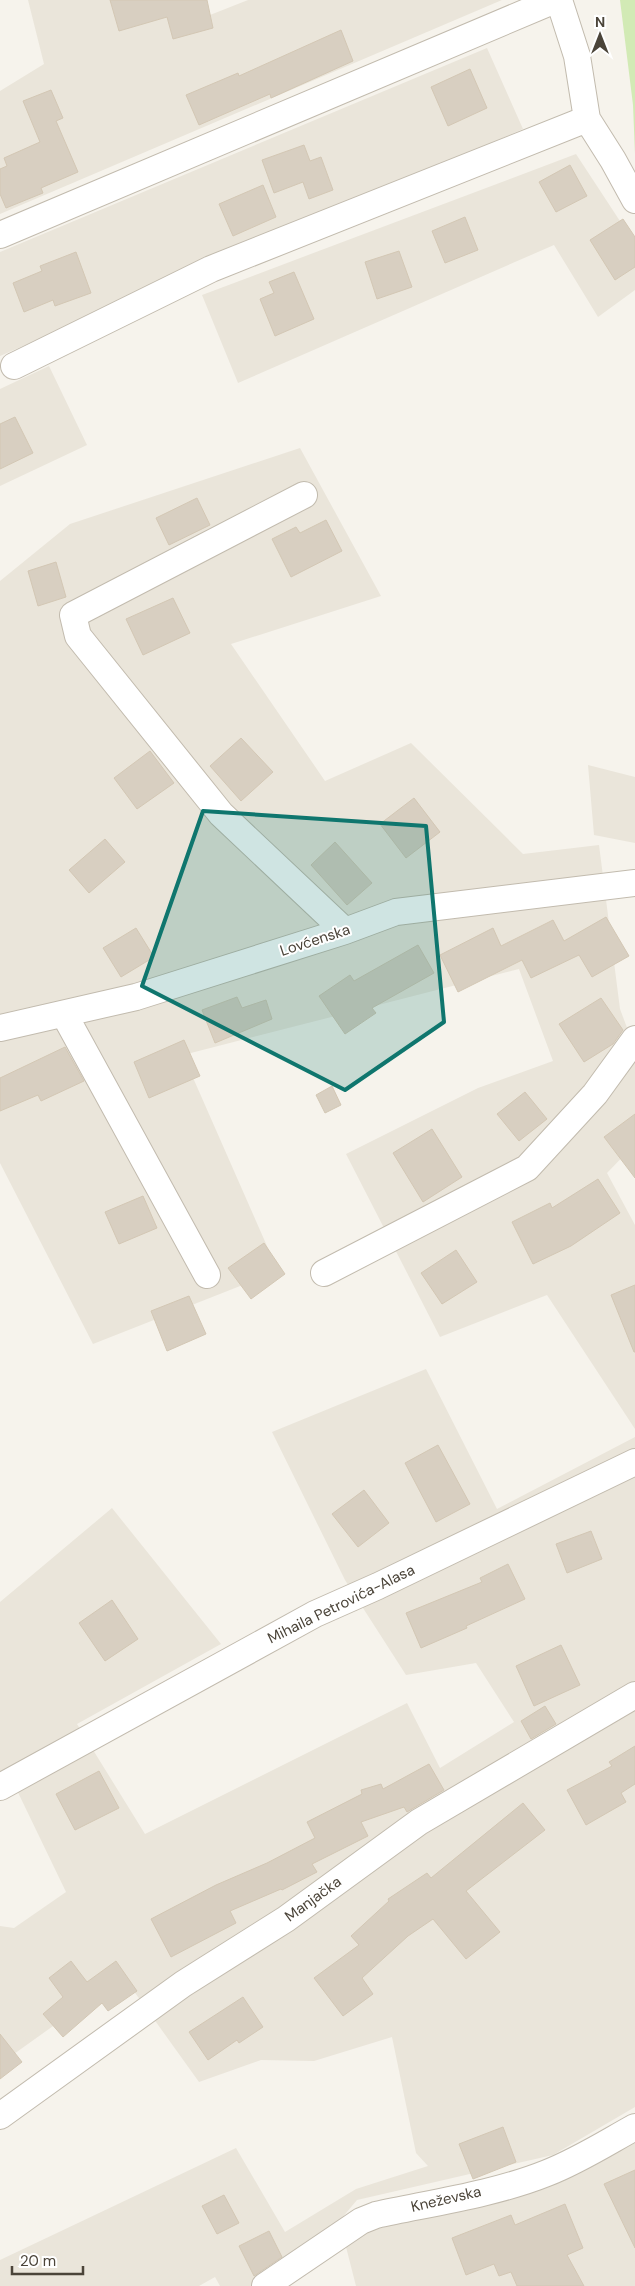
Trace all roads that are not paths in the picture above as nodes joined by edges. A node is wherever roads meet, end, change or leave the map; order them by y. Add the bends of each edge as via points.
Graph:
1 (557, 0) edge
2 (587, 119) junction
3 (635, 200) edge
4 (0, 235) edge
5 (14, 366) dead end
6 (304, 495) dead end
7 (635, 883) edge
8 (345, 931) junction
9 (64, 1014) junction
10 (0, 1028) edge
11 (635, 1039) edge
12 (324, 1273) dead end
13 (207, 1274) dead end
14 (635, 1462) edge
15 (635, 1694) edge
16 (0, 1787) edge
17 (0, 2116) edge
18 (635, 2127) edge
19 (265, 2286) edge

1 - 2 street via 577,56
1 - 4 street
2 - 3 street
2 - 5 street via 211,269
6 - 8 street via 72,615 78,636 221,814
7 - 8 street, Lovćenska via 396,912
8 - 9 street, Lovćenska via 136,997
9 - 10 street, Lovćenska
9 - 13 street
11 - 12 street via 596,1094 527,1168
14 - 16 street, Mihaila Petrovića-Alasa via 315,1614
15 - 17 street, Manjačka via 419,1822 286,1920 183,1984
18 - 19 street, Kneževska via 546,2174 361,2221

